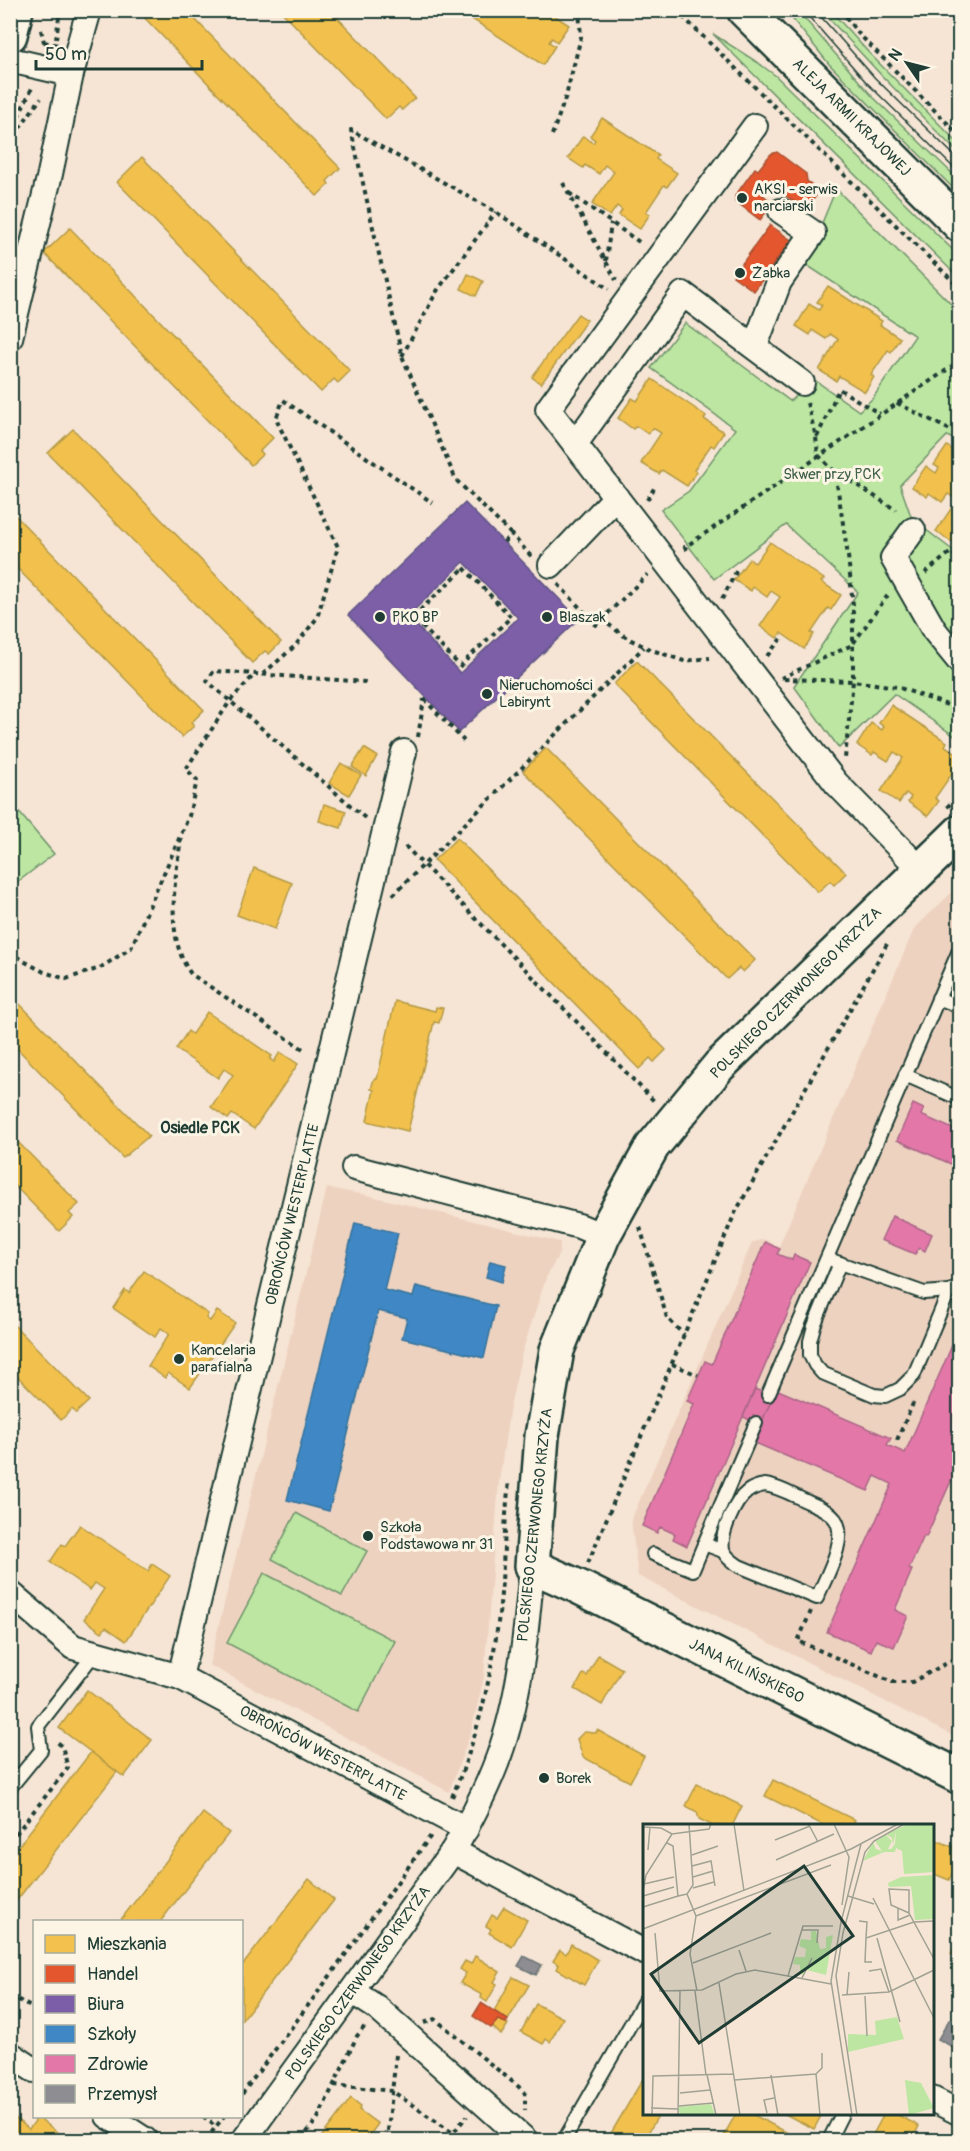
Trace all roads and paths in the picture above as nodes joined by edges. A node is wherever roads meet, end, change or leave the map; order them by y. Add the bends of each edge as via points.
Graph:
1 (16, 10) edge
2 (89, 10) edge
3 (579, 10) edge
4 (676, 10) edge
5 (744, 10) edge
6 (840, 10) edge
7 (10, 35) edge
8 (10, 60) edge
9 (71, 74) junction
10 (44, 94) dead end
11 (755, 126) dead end
12 (552, 135) dead end
13 (960, 136) edge
14 (10, 153) edge
15 (563, 183) dead end
16 (569, 194) junction
17 (781, 211) dead end
18 (496, 212) junction
19 (611, 223) junction
20 (960, 225) edge
21 (606, 262) junction
22 (649, 270) junction
23 (960, 288) edge
24 (627, 301) junction
25 (10, 338) edge
26 (755, 346) junction
27 (402, 356) junction
28 (960, 360) edge
29 (802, 383) joint
30 (897, 403) junction
31 (880, 414) junction
32 (960, 435) edge
33 (816, 437) junction
34 (575, 444) junction
35 (818, 455) junction
36 (834, 471) junction
37 (656, 485) dead end
38 (616, 497) junction
39 (647, 500) dead end
40 (433, 503) dead end
41 (896, 510) dead end
42 (913, 530) dead end
43 (511, 534) junction
44 (504, 542) dead end
45 (691, 556) dead end
46 (960, 559) edge
47 (546, 567) junction
48 (738, 568) dead end
49 (652, 569) dead end
50 (471, 575) joint
51 (899, 590) junction
52 (716, 591) dead end
53 (722, 600) junction
54 (728, 608) dead end
55 (601, 619) junction
56 (783, 636) dead end
57 (852, 645) junction
58 (644, 647) junction
59 (759, 650) dead end
60 (710, 658) dead end
61 (960, 662) edge
62 (255, 674) junction
63 (263, 674) junction
64 (779, 679) junction
65 (853, 681) junction
66 (366, 682) dead end
67 (784, 686) dead end
68 (424, 699) dead end
69 (230, 701) junction
70 (960, 707) edge
71 (464, 741) dead end
72 (404, 752) dead end
73 (844, 768) dead end
74 (960, 795) edge
75 (365, 818) dead end
76 (952, 821) edge
77 (182, 831) junction
78 (405, 846) dead end
79 (424, 865) junction
80 (921, 870) junction
81 (393, 895) dead end
82 (889, 939) dead end
83 (960, 948) edge
84 (10, 951) edge
85 (938, 998) junction
86 (960, 1007) edge
87 (306, 1051) dead end
88 (905, 1075) junction
89 (960, 1099) edge
90 (657, 1104) dead end
91 (354, 1168) dead end
92 (610, 1222) junction
93 (827, 1259) junction
94 (840, 1263) junction
95 (954, 1289) edge
96 (684, 1335) junction
97 (672, 1364) junction
98 (698, 1376) dead end
99 (768, 1395) dead end
100 (756, 1423) dead end
101 (704, 1544) junction
102 (723, 1551) junction
103 (653, 1554) dead end
104 (587, 1565) dead end
105 (532, 1566) junction
106 (10, 1593) edge
107 (817, 1598) junction
108 (95, 1653) junction
109 (960, 1656) edge
110 (180, 1677) junction
111 (960, 1777) edge
112 (10, 1788) edge
113 (466, 1829) junction
114 (432, 1833) dead end
115 (453, 1851) junction
116 (643, 1952) edge
117 (353, 1992) junction
118 (10, 1995) edge
119 (643, 2004) edge
120 (33, 2008) edge
121 (420, 2024) dead end
122 (366, 2025) dead end
123 (396, 2053) dead end
124 (10, 2054) edge
125 (33, 2069) edge
126 (334, 2085) junction
127 (392, 2091) junction
128 (243, 2093) edge
129 (934, 2100) edge
130 (526, 2112) dead end
131 (960, 2113) edge
132 (842, 2115) edge
133 (467, 2116) dead end
134 (111, 2118) edge
135 (205, 2118) edge
136 (223, 2118) edge
137 (216, 2127) junction
138 (453, 2133) junction
139 (145, 2140) edge
140 (206, 2140) edge
141 (244, 2140) edge
142 (301, 2140) edge
143 (387, 2140) edge
144 (447, 2140) edge
145 (525, 2140) edge
146 (564, 2140) edge
147 (829, 2140) edge

1 - 7 street
2 - 9 street
3 - 12 path via 581,36
4 - 23 path
5 - 20 street, ALEJA ARMII KRAJOWEJ
6 - 13 path
8 - 9 street
9 - 25 street
10 - 14 path via 15,134
11 - 22 street
15 - 16 path
16 - 19 path
16 - 21 path
17 - 26 street via 813,233 779,282
18 - 24 path
18 - 27 path via 437,291
18 - 27 path via 351,130
19 - 21 path
19 - 22 path via 645,245
21 - 24 path
22 - 24 street
24 - 34 street via 548,409
26 - 29 street
26 - 34 street via 683,294
27 - 43 path via 456,480
28 - 30 path
29 - 33 path
30 - 31 path
30 - 32 path
31 - 33 path via 839,388
31 - 35 path
33 - 35 path
34 - 38 street
35 - 36 path
35 - 45 path via 685,547
36 - 41 path
36 - 57 path via 848,556
37 - 39 path
38 - 47 street
38 - 80 street via 836,783
40 - 63 path via 283,400 276,419 338,547 317,618 295,646
42 - 51 street via 893,558
43 - 44 path
43 - 47 path
46 - 51 path via 951,552
47 - 55 path via 596,624
48 - 53 path
49 - 55 path
50 - 50 path via 464,568 413,617 460,666 511,617
51 - 57 path
51 - 61 street
52 - 53 path
53 - 54 path
55 - 58 path
56 - 59 path via 765,659
57 - 64 path
57 - 65 path
58 - 60 path via 684,661
58 - 79 path
62 - 63 path
62 - 69 path
62 - 69 path via 214,670 207,681
63 - 66 path
64 - 65 path
64 - 67 path
65 - 70 path via 897,687
65 - 73 path
68 - 71 path
69 - 75 path
69 - 77 path via 186,769 197,780
72 - 110 street, OBROŃCÓW WESTERPLATTE
74 - 76 path
76 - 80 street, POLSKIEGO CZERWONEGO KRZYŻA
77 - 84 path via 131,948 100,968 66,979 44,972
77 - 87 path via 174,914 182,961 191,974
78 - 79 path
79 - 81 path
79 - 90 path
80 - 92 street, POLSKIEGO CZERWONEGO KRZYŻA via 719,1066 652,1147
82 - 96 path via 735,1213
83 - 85 lane
85 - 86 lane
85 - 88 lane
88 - 89 lane
88 - 93 lane
91 - 92 street via 579,1226
92 - 96 path via 638,1218 667,1318
92 - 105 street, POLSKIEGO CZERWONEGO KRZYŻA via 557,1350 542,1436
93 - 94 lane
93 - 99 lane
94 - 95 lane via 924,1293
94 - 95 lane via 813,1326 810,1355 822,1373 874,1395 885,1396 900,1389 914,1375
96 - 97 path
97 - 98 path
97 - 104 path
100 - 101 lane
101 - 102 lane
101 - 103 lane via 693,1570
102 - 107 lane via 740,1566
102 - 107 lane via 724,1533 738,1501 747,1491 773,1486 817,1506 836,1521 841,1533
105 - 111 street, JANA KILIŃSKIEGO
105 - 113 street, POLSKIEGO CZERWONEGO KRZYŻA via 528,1617 511,1718 494,1772
106 - 108 street, OBROŃCÓW WESTERPLATTE via 73,1647
107 - 109 path via 798,1641 892,1682 912,1682
108 - 110 street, OBROŃCÓW WESTERPLATTE
108 - 112 lane via 39,1726 41,1750
110 - 113 street, OBROŃCÓW WESTERPLATTE
113 - 115 street, POLSKIEGO CZERWONEGO KRZYŻA
114 - 128 path
115 - 116 street
115 - 117 street, POLSKIEGO CZERWONEGO KRZYŻA
117 - 141 street, POLSKIEGO CZERWONEGO KRZYŻA
117 - 145 street via 376,2007
118 - 120 path
119 - 146 lane
121 - 130 path via 435,2019 519,2087 525,2093
122 - 126 path
123 - 127 path
124 - 125 street
126 - 127 path
126 - 142 path via 318,2118
127 - 138 path
127 - 143 path
129 - 131 street
132 - 147 lane
133 - 138 path
134 - 139 street
135 - 137 path
136 - 137 path
137 - 140 path
138 - 144 path

